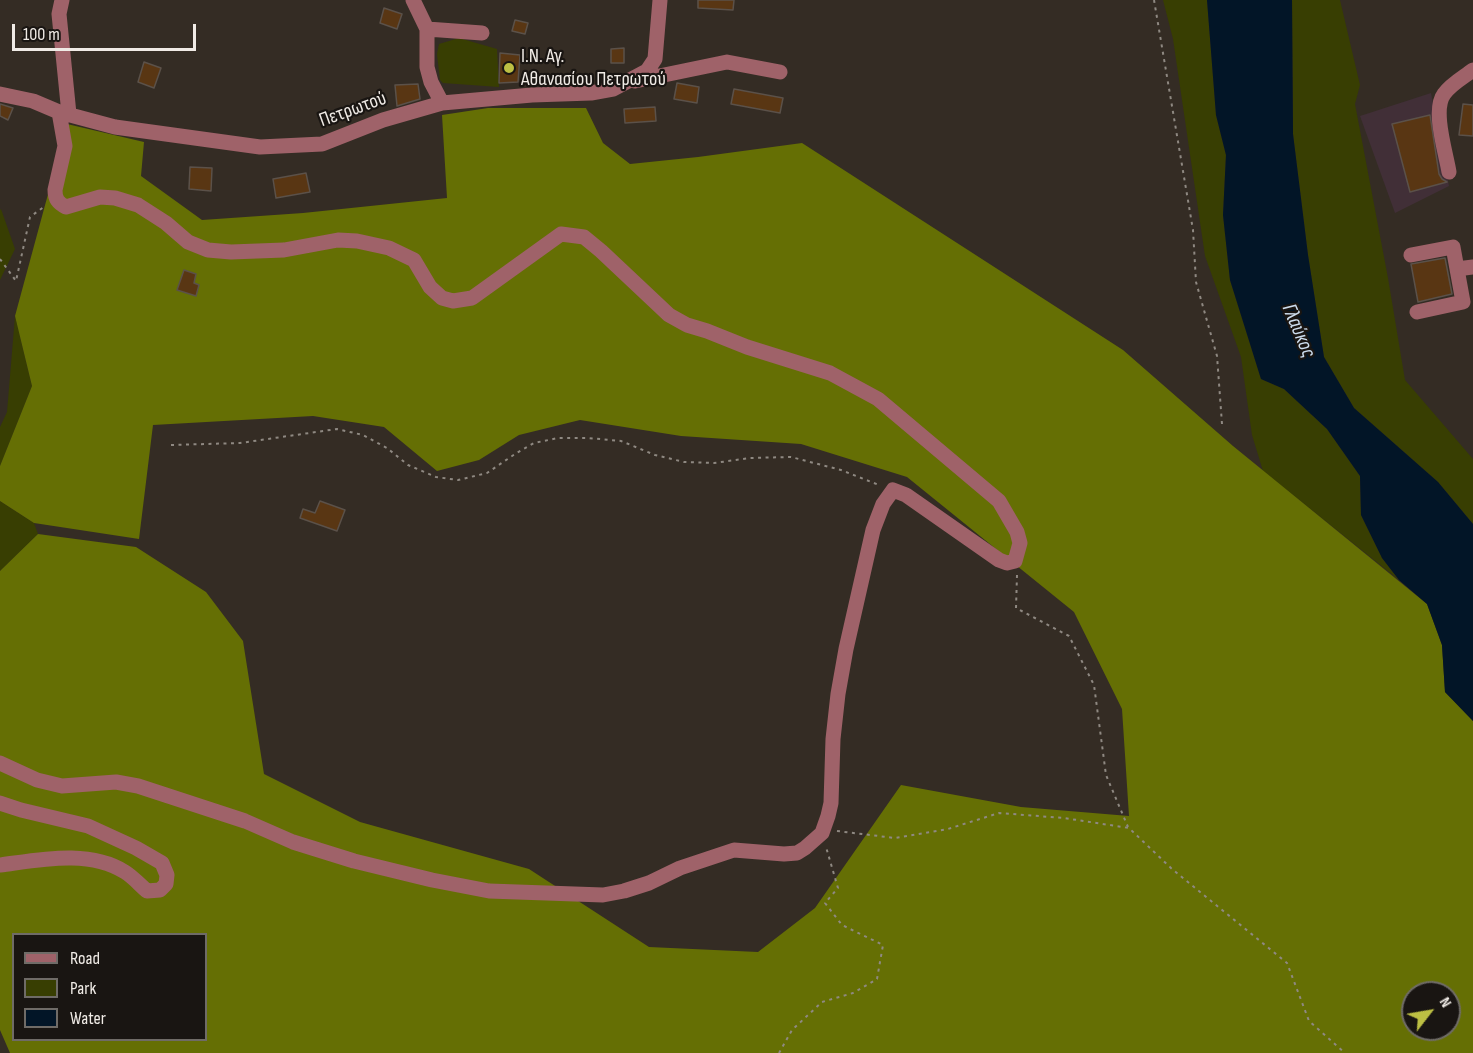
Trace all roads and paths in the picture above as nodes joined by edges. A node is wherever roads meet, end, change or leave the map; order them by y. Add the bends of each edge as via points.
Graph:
1 (62, 0) edge
2 (413, 0) edge
3 (660, 0) edge
4 (1154, 0) edge
5 (427, 29) junction
6 (482, 33) dead end
7 (1473, 70) edge
8 (780, 72) dead end
9 (626, 83) junction
10 (0, 94) edge
11 (442, 103) junction
12 (64, 113) junction
13 (1449, 172) dead end
14 (55, 198) junction
15 (1411, 255) dead end
16 (0, 259) edge
17 (1473, 267) edge
18 (1457, 269) junction
19 (1417, 312) dead end
20 (1222, 424) dead end
21 (171, 445) dead end
22 (893, 490) junction
23 (1018, 555) junction
24 (0, 764) edge
25 (0, 803) edge
26 (1129, 828) junction
27 (822, 833) junction
28 (0, 865) edge
29 (779, 1053) edge
30 (1345, 1053) edge

1 - 12 street via 59,14
2 - 5 street
3 - 9 street, Πετρωτού via 655,59 647,71
4 - 20 path via 1193,230 1196,282 1217,356
5 - 6 street
5 - 11 street via 427,67
7 - 13 street via 1445,92 1440,103
8 - 9 street via 727,62
9 - 11 street, Πετρωτού via 591,93
10 - 12 street, Πετρωτού
11 - 12 street, Πετρωτού via 322,144 260,147 115,127
12 - 14 street via 65,146
14 - 16 path via 30,218 16,281
14 - 23 street via 66,207 100,197 138,205 188,242 207,250 284,250 338,240 389,248 414,260 430,287 442,298 453,301 472,298 561,234 584,237 669,315 687,325 830,373 878,399 999,501 1017,532
15 - 18 street via 1453,247
17 - 18 street
18 - 19 street via 1463,302
21 - 22 path via 240,443 337,429 363,435 408,465 436,477 458,480 488,473 534,443 588,438 621,441 684,462 791,457 841,470
22 - 23 street via 999,560 1015,561
22 - 27 street via 873,531 846,649 833,740 831,803
23 - 26 path via 1016,608 1069,636 1094,685 1106,775
24 - 27 street via 62,786 116,782 138,786 354,861 489,891 603,895 649,883 734,850 797,853
25 - 28 street via 88,826 162,863 167,875 160,890 147,891 126,872 103,863 56,858
26 - 27 path via 999,813 948,829 895,838 841,830
26 - 30 path via 1172,869 1287,963 1310,1021
27 - 29 path via 838,888 825,903 842,925 883,945 877,979 853,993 822,1002 792,1030

